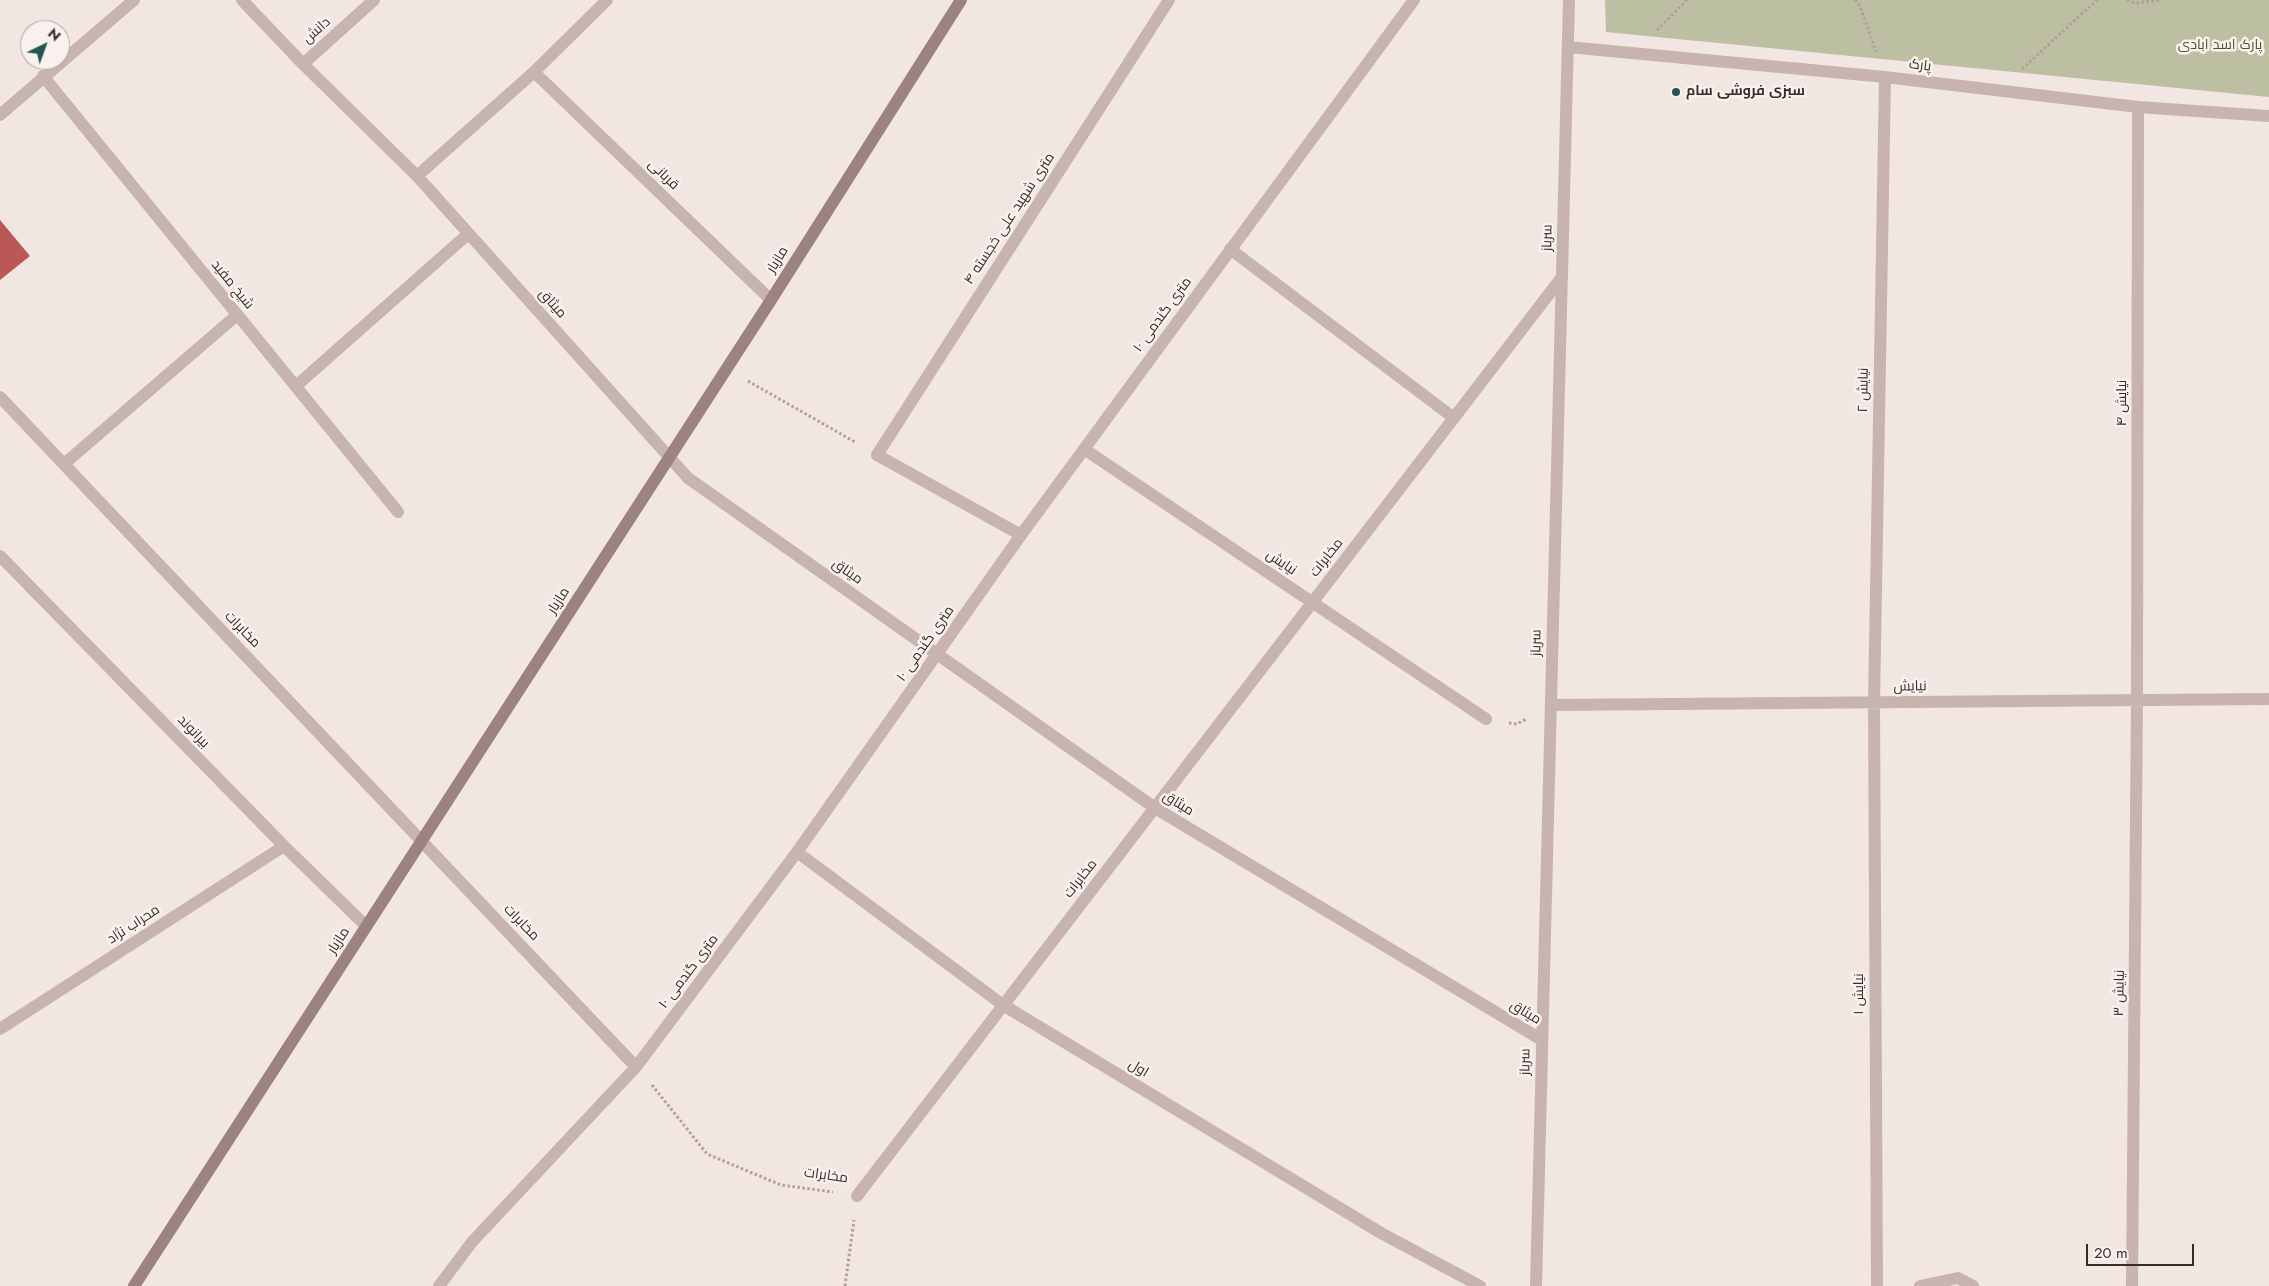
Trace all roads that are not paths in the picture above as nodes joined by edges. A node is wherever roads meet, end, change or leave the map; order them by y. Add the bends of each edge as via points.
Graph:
1 (134, 0) edge
2 (242, 0) edge
3 (374, 0) edge
4 (607, 0) edge
5 (961, 0) edge
6 (1169, 0) edge
7 (1414, 0) edge
8 (1569, 0) edge
9 (1568, 47) junction
10 (303, 64) junction
11 (534, 72) junction
12 (43, 76) junction
13 (1885, 77) junction
14 (2138, 107) junction
15 (2, 110) edge
16 (2269, 116) edge
17 (417, 176) junction
18 (468, 234) junction
19 (1230, 249) junction
20 (1562, 277) junction
21 (771, 300) junction
22 (237, 315) junction
23 (296, 386) junction
24 (0, 397) edge
25 (1454, 418) junction
26 (1084, 449) junction
27 (670, 457) junction
28 (64, 464) junction
29 (398, 512) dead end
30 (1021, 535) junction
31 (0, 556) edge
32 (1312, 602) junction
33 (938, 654) junction
34 (2269, 699) edge
35 (2138, 700) junction
36 (1874, 702) junction
37 (1551, 705) junction
38 (1486, 719) road end
39 (1155, 808) junction
40 (422, 841) junction
41 (284, 846) junction
42 (797, 852) junction
43 (366, 926) junction
44 (1003, 1005) junction
45 (0, 1029) edge
46 (1542, 1040) junction
47 (636, 1066) junction
48 (857, 1196) road end
49 (134, 1286) edge
50 (439, 1286) edge
51 (1480, 1286) edge
52 (1536, 1286) edge
53 (1877, 1286) edge
54 (1920, 1286) edge
55 (1973, 1286) edge
56 (2132, 1286) edge

1 - 12 street
2 - 10 street, میثاق
3 - 10 street, دانش
4 - 11 street
5 - 21 street, مازیار
6 - 30 street, ۴ متری شهید علی خجسته via 878,455
7 - 19 street, ۱۰ متری گندمی
8 - 9 street, سرباز
9 - 13 street, پارک
9 - 20 street, سرباز
10 - 17 street, میثاق
11 - 17 street
11 - 21 street, قربانی
12 - 15 street
12 - 22 street, شیخ مفید
13 - 14 street, پارک
13 - 36 street, نیایش ۲
14 - 16 street, پارک
14 - 35 street, نیایش ۴
17 - 18 street, میثاق
18 - 23 street
18 - 27 street, میثاق
19 - 25 street
19 - 26 street, ۱۰ متری گندمی
20 - 25 street, مخابرات
20 - 37 street, سرباز
21 - 27 street, مازیار
22 - 23 street, شیخ مفید
22 - 28 street
23 - 29 street, شیخ مفید
24 - 28 street, مخابرات
25 - 32 street, مخابرات
26 - 30 street, ۱۰ متری گندمی
26 - 32 street, نیایش
27 - 33 street, میثاق via 688,478
27 - 40 street, مازیار
28 - 40 street, مخابرات
30 - 33 street, ۱۰ متری گندمی
31 - 41 street, بیرانوند
32 - 38 street, نیایش
32 - 39 street, مخابرات
33 - 39 street, میثاق
33 - 42 street, ۱۰ متری گندمی
34 - 35 street, نیایش
35 - 36 street, نیایش
35 - 56 street, نیایش ۳
36 - 37 street, نیایش
36 - 53 street, نیایش ۱
37 - 46 street, سرباز
39 - 44 street, مخابرات
39 - 46 street, میثاق
40 - 43 street, مازیار
40 - 47 street, مخابرات
41 - 43 street, بیرانوند
41 - 45 street, محراب نژاد
42 - 44 street, اول
42 - 47 street, ۱۰ متری گندمی
43 - 49 street, مازیار
44 - 48 street, مخابرات
44 - 51 street, اول via 1381,1233
46 - 52 street, سرباز
47 - 50 street, ۱۰ متری گندمی via 472,1242
54 - 55 street via 1958,1278

